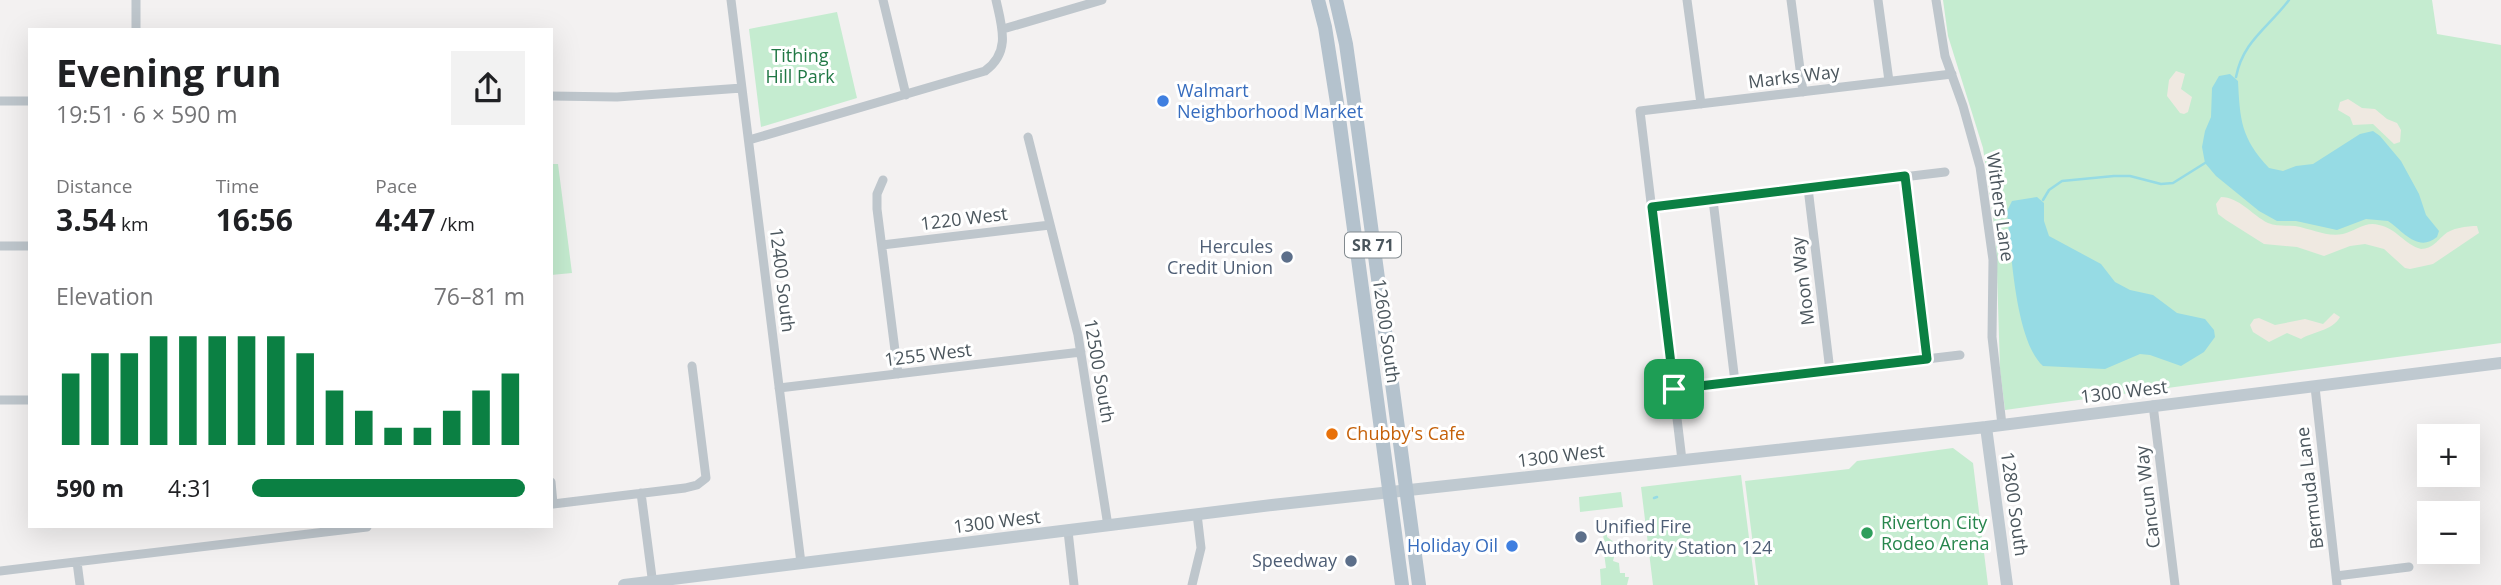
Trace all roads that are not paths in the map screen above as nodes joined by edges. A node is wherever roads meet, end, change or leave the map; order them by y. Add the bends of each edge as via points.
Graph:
1 (135, 0) edge
2 (731, 0) edge
3 (883, 0) edge
4 (996, 0) edge
5 (1318, 0) edge
6 (1336, 0) edge
7 (1687, 0) edge
8 (1791, 0) edge
9 (1878, 0) edge
10 (1936, 0) edge
11 (1097, 1) edge
12 (136, 28) edge
13 (1003, 29) junction
14 (1952, 74) junction
15 (1889, 81) junction
16 (742, 88) junction
17 (1803, 92) junction
18 (906, 95) junction
19 (553, 96) edge
20 (0, 101) edge
21 (28, 101) edge
22 (1701, 104) junction
23 (1028, 137) dead end
24 (749, 140) junction
25 (1945, 172) dead end
26 (1905, 176) junction
27 (883, 180) dead end
28 (1808, 188) junction
29 (1713, 200) junction
30 (1652, 207) junction
31 (1050, 225) junction
32 (882, 245) junction
33 (0, 246) edge
34 (28, 246) edge
35 (1081, 352) junction
36 (1960, 355) dead end
37 (1927, 359) junction
38 (2501, 363) edge
39 (692, 366) dead end
40 (1830, 370) junction
41 (898, 374) junction
42 (1735, 382) junction
43 (2315, 387) junction
44 (779, 388) junction
45 (1674, 389) junction
46 (0, 400) edge
47 (28, 400) edge
48 (2153, 405) junction
49 (2002, 425) junction
50 (1986, 427) junction
51 (1682, 460) junction
52 (1406, 491) junction
53 (641, 493) junction
54 (1390, 493) junction
55 (553, 504) edge
56 (1197, 514) junction
57 (1108, 526) junction
58 (359, 528) edge
59 (1068, 531) junction
60 (77, 562) junction
61 (801, 563) junction
62 (2409, 568) dead end
63 (0, 571) edge
64 (2337, 581) edge
65 (652, 583) edge
66 (80, 585) edge
67 (624, 585) edge
68 (1074, 585) edge
69 (1192, 585) edge
70 (1402, 585) edge
71 (1419, 585) edge
72 (2007, 585) edge
73 (2175, 585) edge

1 - 12 street
2 - 16 street, 12400 South
3 - 18 street
4 - 13 street
5 - 54 main road, 12600 South / SR 71 via 1337,103
6 - 52 main road, 12600 South / SR 71 via 1346,44
7 - 22 street
8 - 17 street
9 - 15 street
10 - 14 street, Withers Lane via 1940,36
11 - 13 street
13 - 18 street via 1000,54 985,71
14 - 15 street, Marks Way
14 - 49 street, Withers Lane via 1973,139 1988,218 1994,365
15 - 17 street, Marks Way
16 - 19 street via 617,97
16 - 24 street, 12400 South
17 - 22 street, Marks Way
18 - 24 street
20 - 21 street
22 - 30 street, Marks Way via 1640,111
23 - 31 street, 12500 South
24 - 44 street, 12400 South
25 - 26 street
26 - 28 street
26 - 37 street
27 - 32 street via 877,194
28 - 29 street
28 - 40 street, Moon Way
29 - 30 street
29 - 42 street
30 - 45 street
31 - 32 street, 1220 West
31 - 35 street, 12500 South
32 - 41 street
33 - 34 street
35 - 41 street, 1255 West
35 - 57 street, 12500 South
36 - 37 street
37 - 40 street
38 - 43 street, 1300 West
39 - 53 street via 706,478 685,488
40 - 42 street
41 - 44 street, 1255 West
42 - 45 street
43 - 48 street, 1300 West
43 - 64 street, Bermuda Lane
44 - 61 street, 12400 South
45 - 51 street
46 - 47 street
48 - 49 street, 1300 West
48 - 73 street, Cancun Way
49 - 50 street, 1300 West
50 - 51 street, 1300 West
50 - 72 street, 12800 South
51 - 52 street, 1300 West
52 - 54 street, 1300 West
52 - 71 main road, 12600 South / SR 71
53 - 55 street
53 - 65 street
54 - 56 street, 1300 West
54 - 70 main road, 12600 South / SR 71
56 - 57 street, 1300 West
56 - 69 street via 1201,548
57 - 59 street, 1300 West
58 - 60 street
59 - 61 street, 1300 West
59 - 68 street
60 - 63 street
60 - 66 street
61 - 65 street, 1300 West
62 - 64 street
65 - 67 street, 1300 West

